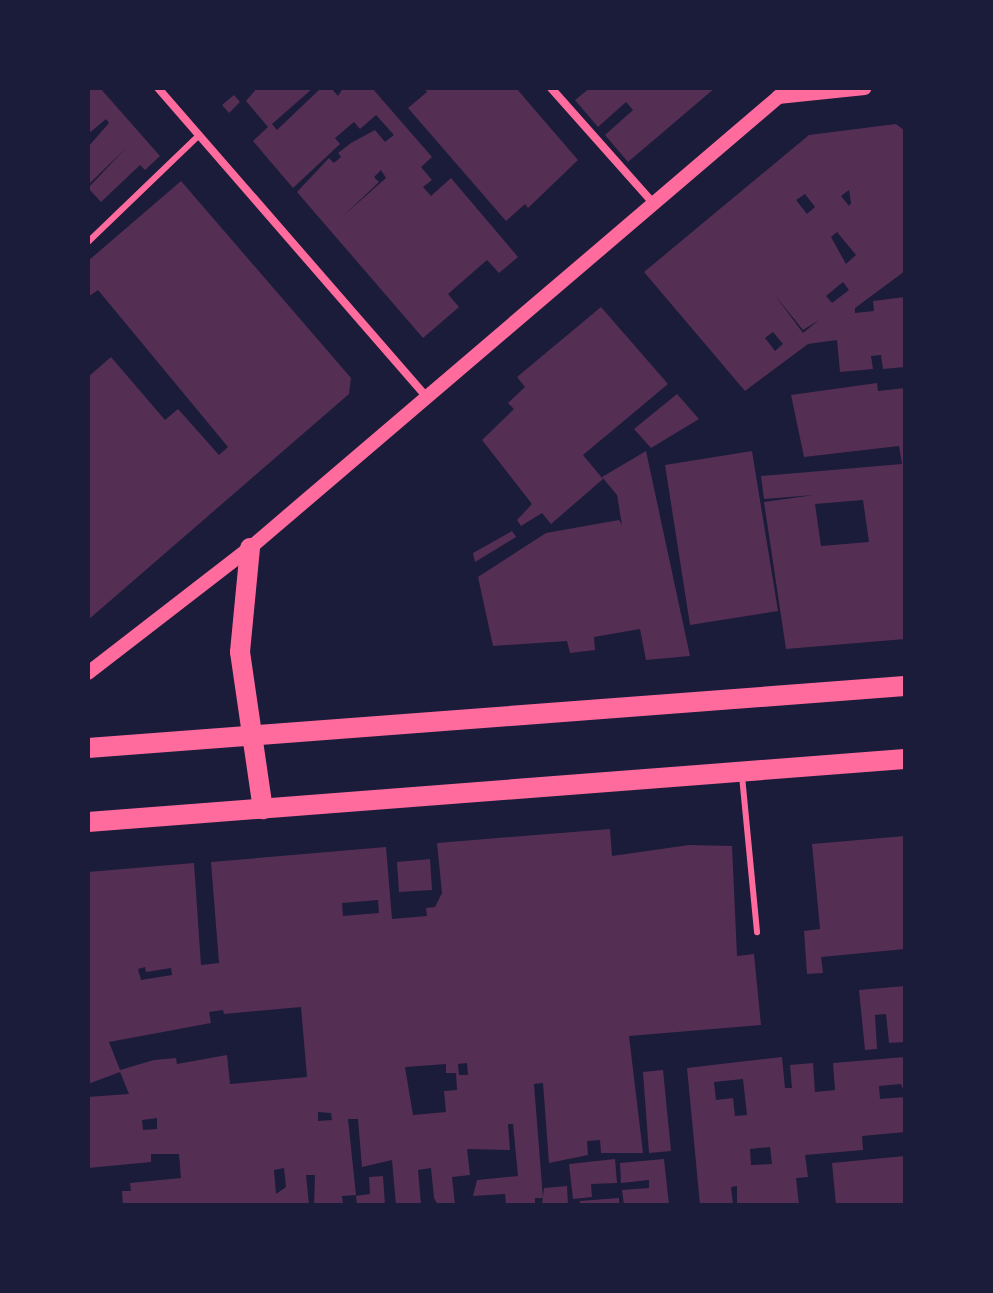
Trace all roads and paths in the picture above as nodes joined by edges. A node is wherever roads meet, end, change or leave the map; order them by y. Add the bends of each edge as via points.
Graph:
1 (158, 88) edge
2 (551, 88) edge
3 (865, 88) edge
4 (783, 93) edge
5 (199, 135) junction
6 (653, 203) junction
7 (88, 242) edge
8 (426, 396) junction
9 (250, 548) junction
10 (88, 673) edge
11 (905, 686) edge
12 (250, 736) junction
13 (88, 748) edge
14 (905, 759) edge
15 (742, 772) junction
16 (263, 809) junction
17 (88, 822) edge
18 (757, 932) dead end

1 - 5 street
2 - 6 street
3 - 4 street
4 - 6 street
5 - 7 lane
5 - 8 street
6 - 8 street
8 - 9 street
9 - 10 street
9 - 12 main road via 240,652
11 - 12 main road
12 - 13 main road
12 - 16 main road
14 - 15 main road
15 - 16 main road
15 - 18 lane
16 - 17 main road

